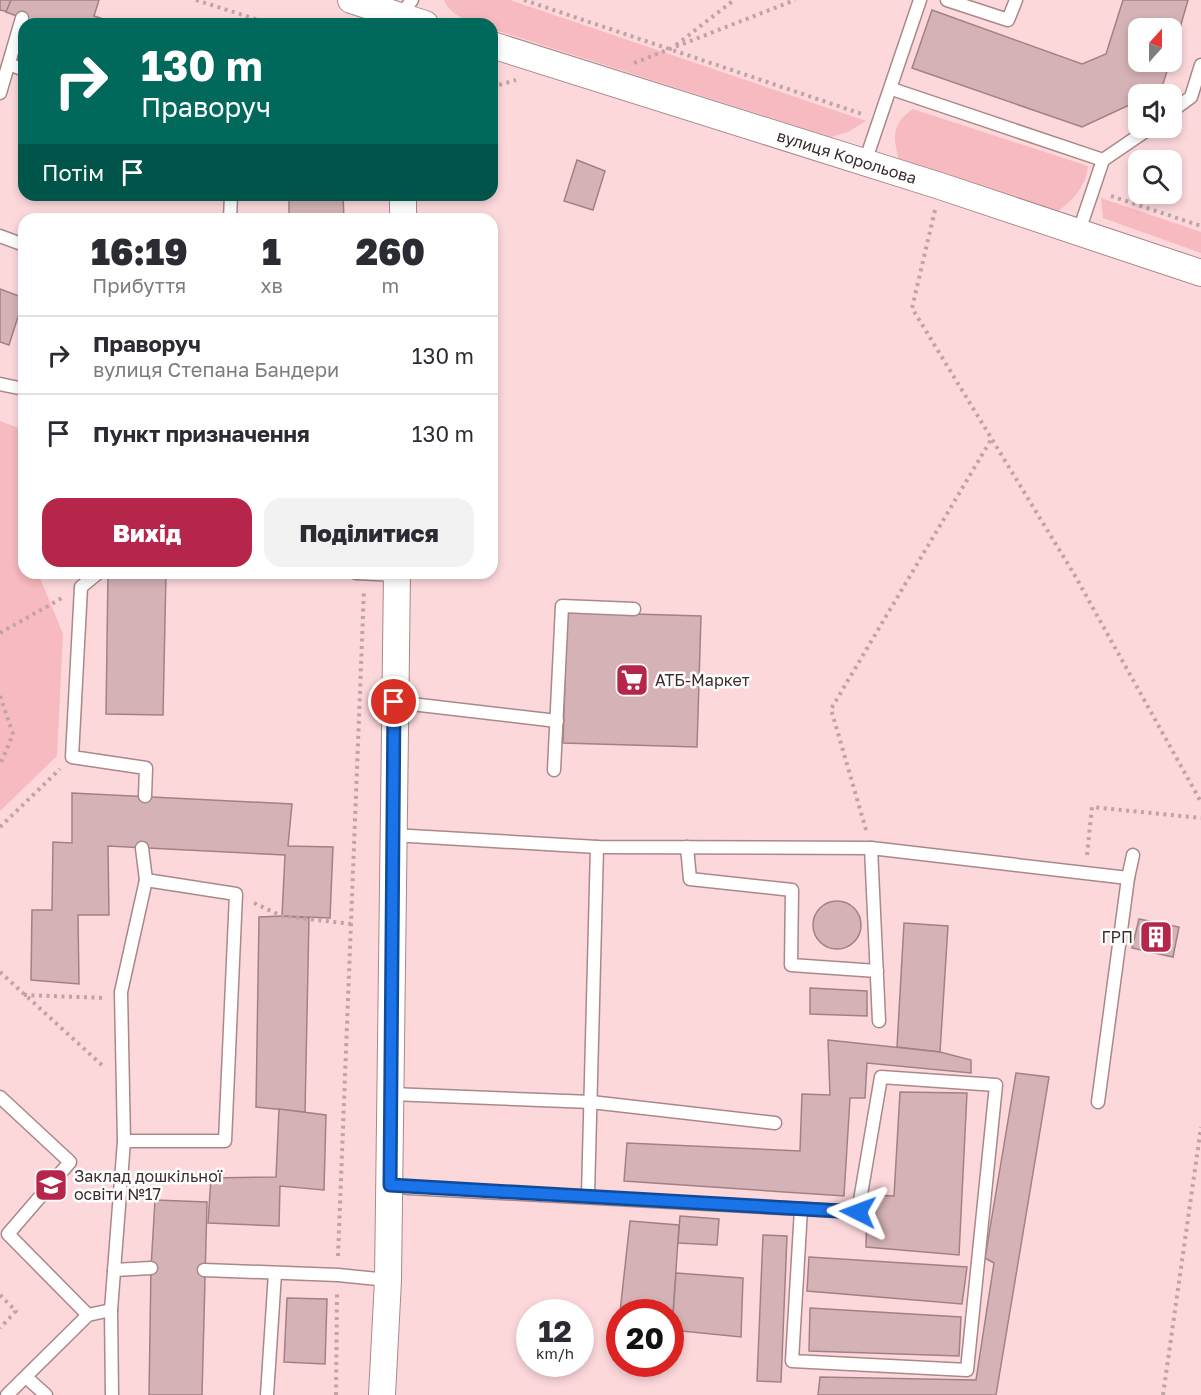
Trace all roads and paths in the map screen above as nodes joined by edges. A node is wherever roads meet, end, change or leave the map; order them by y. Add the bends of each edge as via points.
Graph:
1 (196, 0) edge
2 (351, 0) edge
3 (524, 0) edge
4 (734, 0) edge
5 (795, 0) edge
6 (920, 0) edge
7 (947, 0) edge
8 (1016, 0) edge
9 (404, 13) edge
10 (252, 18) edge
11 (18, 32) edge
12 (498, 47) edge
13 (671, 50) junction
14 (9, 64) junction
15 (1201, 64) edge
16 (18, 68) edge
17 (892, 88) junction
18 (0, 93) edge
19 (1182, 104) edge
20 (880, 120) junction
21 (1135, 138) edge
22 (1103, 160) junction
23 (865, 162) junction
24 (940, 186) junction
25 (1093, 190) junction
26 (1201, 226) edge
27 (1079, 231) junction
28 (0, 236) edge
29 (18, 243) edge
30 (1201, 273) edge
31 (0, 384) edge
32 (18, 388) edge
33 (992, 438) junction
34 (81, 579) edge
35 (91, 579) edge
36 (364, 579) edge
37 (397, 579) edge
38 (81, 587) junction
39 (634, 609) dead end
40 (0, 633) edge
41 (0, 696) edge
42 (394, 702) junction
43 (556, 721) junction
44 (72, 757) junction
45 (0, 765) edge
46 (554, 770) dead end
47 (145, 796) dead end
48 (1201, 802) edge
49 (1201, 818) edge
50 (0, 827) edge
51 (393, 835) junction
52 (597, 847) junction
53 (142, 848) dead end
54 (687, 848) junction
55 (871, 848) junction
56 (1133, 855) dead end
57 (1085, 873) junction
58 (1128, 879) junction
59 (146, 880) junction
60 (236, 894) junction
61 (352, 924) junction
62 (877, 971) junction
63 (0, 972) edge
64 (24, 995) junction
65 (121, 999) junction
66 (879, 1022) dead end
67 (123, 1083) junction
68 (391, 1094) junction
69 (0, 1097) edge
70 (591, 1102) junction
71 (1098, 1102) dead end
72 (775, 1123) dead end
73 (1201, 1127) edge
74 (124, 1141) junction
75 (390, 1185) junction
76 (588, 1195) junction
77 (801, 1209) junction
78 (151, 1268) dead end
79 (114, 1270) junction
80 (204, 1270) dead end
81 (275, 1273) junction
82 (338, 1275) junction
83 (388, 1280) junction
84 (0, 1295) edge
85 (111, 1310) junction
86 (88, 1315) junction
87 (0, 1328) edge
88 (26, 1377) junction
89 (7, 1395) edge
90 (46, 1395) edge
91 (112, 1395) edge
92 (267, 1395) edge
93 (336, 1395) edge
94 (382, 1395) edge
95 (1163, 1395) edge

1 - 10 path
2 - 9 street
3 - 13 path
4 - 13 path
5 - 13 path
6 - 17 lane
7 - 8 lane via 1008,20
11 - 14 lane
12 - 23 street, вулиця Корольова
13 - 20 path
14 - 16 lane
14 - 18 lane
15 - 19 lane via 1191,97
17 - 20 lane
17 - 22 lane
20 - 23 lane
21 - 22 lane
22 - 25 lane
23 - 24 street, вулиця Корольова
24 - 27 street, вулиця Корольова
24 - 33 path via 912,308
25 - 26 path
25 - 27 lane
27 - 30 street, вулиця Корольова
28 - 29 lane
31 - 32 lane
33 - 48 path via 1074,574
33 - 55 path via 831,709
34 - 38 lane
35 - 38 lane
36 - 61 path
37 - 42 street
38 - 40 path
38 - 44 lane
39 - 43 lane via 562,606
41 - 45 path via 13,734
42 - 43 lane
42 - 51 street
43 - 46 lane
44 - 47 lane via 146,768
44 - 50 path
49 - 57 path via 1092,807
51 - 52 lane
51 - 68 street
52 - 54 lane
52 - 70 lane
53 - 59 lane
54 - 55 lane
54 - 62 lane via 690,879 792,890 791,965
55 - 57 lane
55 - 62 lane
56 - 58 lane
57 - 58 lane
58 - 71 lane
59 - 60 lane
59 - 65 lane
60 - 61 path via 282,916
60 - 74 lane via 225,1142
61 - 82 path
62 - 66 lane
63 - 64 path
64 - 65 path
64 - 67 path
65 - 67 lane
67 - 74 lane
68 - 70 lane
68 - 75 street
69 - 86 lane via 70,1162 8,1234
70 - 72 lane
70 - 76 lane
73 - 95 path
74 - 79 lane
75 - 76 lane
75 - 83 street
76 - 77 lane
77 - 77 lane via 858,1212 881,1077 996,1085 966,1370 792,1360
78 - 79 lane
79 - 85 lane
80 - 81 lane
81 - 82 lane
81 - 92 lane
82 - 83 lane
82 - 93 path
83 - 94 street
84 - 87 path via 16,1311
85 - 86 lane
85 - 91 lane
86 - 88 lane
88 - 89 lane
88 - 90 lane

